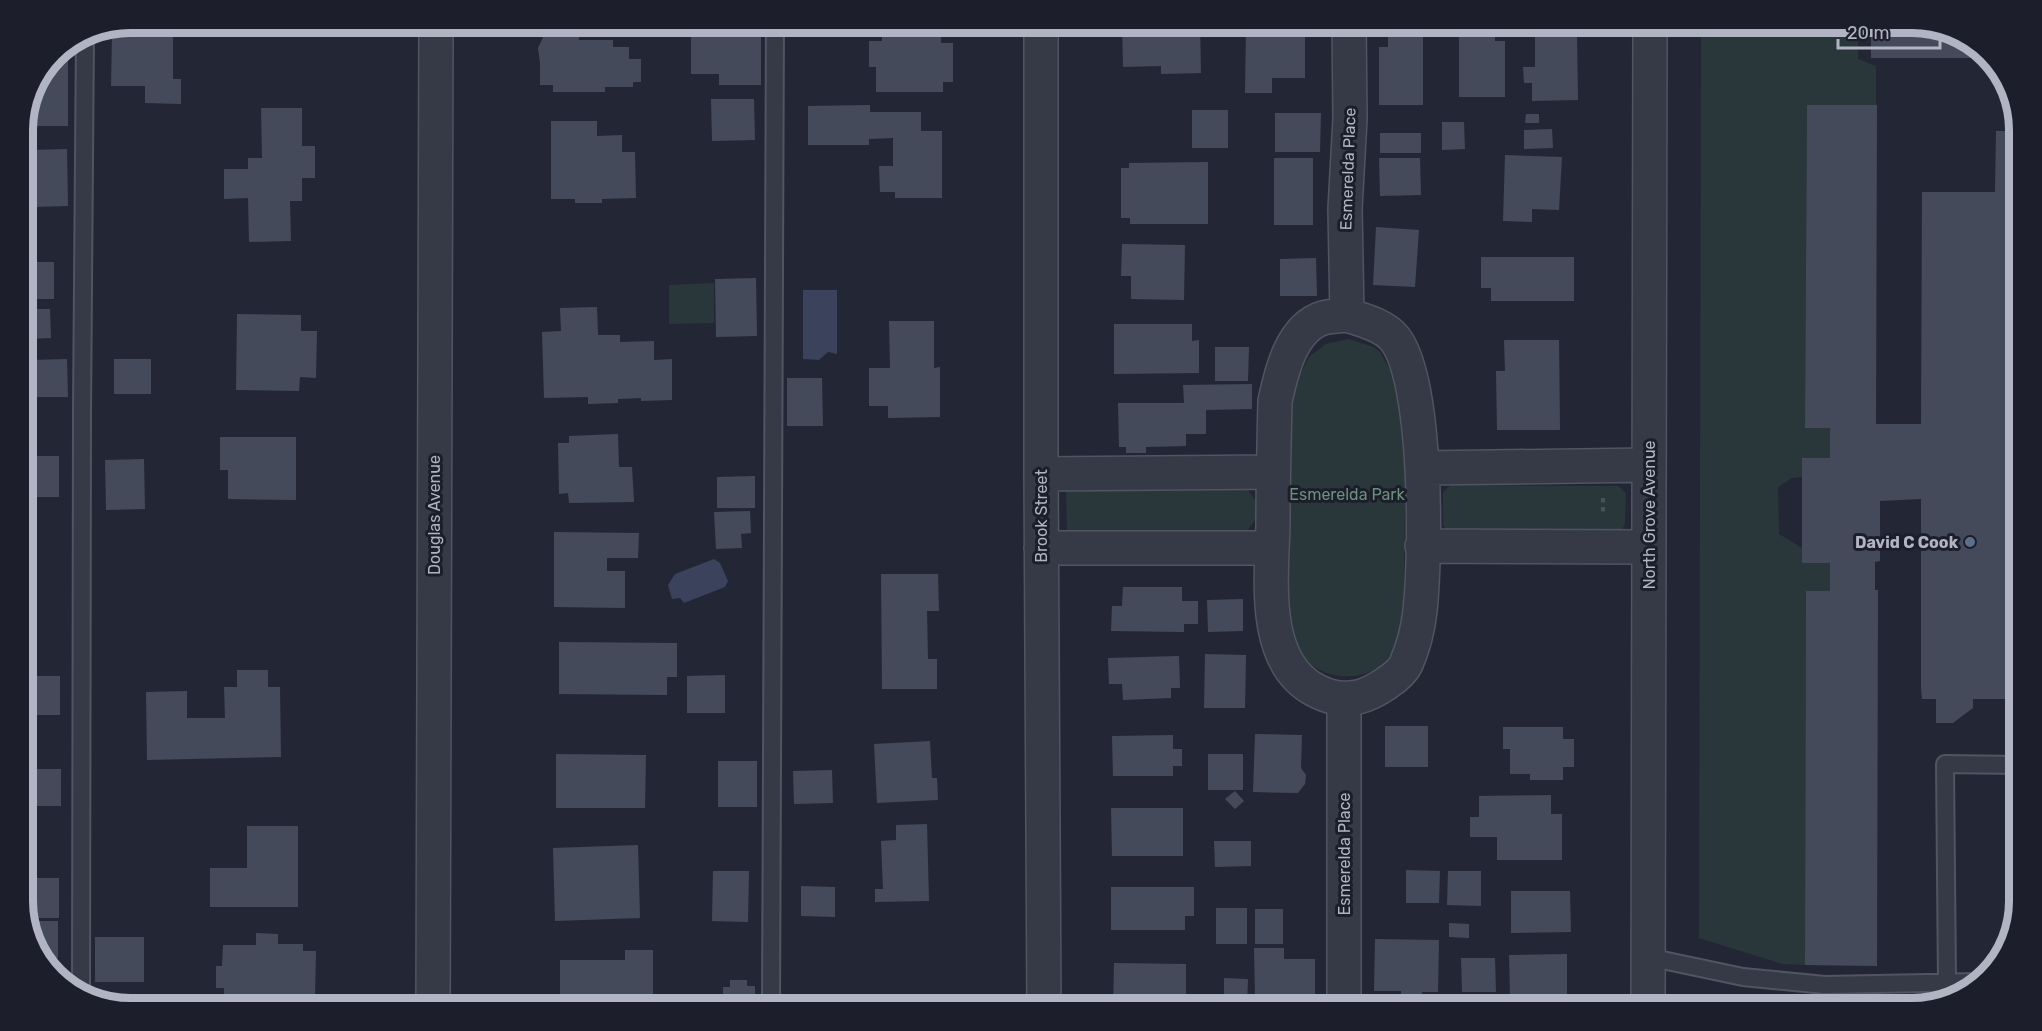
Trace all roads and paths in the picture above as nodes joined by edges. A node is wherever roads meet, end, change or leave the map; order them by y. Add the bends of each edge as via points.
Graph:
1 (436, 33) edge
2 (775, 33) edge
3 (1041, 33) edge
4 (1349, 33) edge
5 (1650, 33) edge
6 (85, 44) edge
7 (1347, 315) junction
8 (1649, 465) junction
9 (1422, 468) junction
10 (1273, 472) junction
11 (1041, 474) junction
12 (1603, 486) dead end
13 (1603, 521) dead end
14 (1422, 546) junction
15 (1649, 547) junction
16 (1041, 548) junction
17 (1272, 548) junction
18 (1344, 700) junction
19 (2009, 765) edge
20 (1648, 957) junction
21 (1965, 982) edge
22 (1947, 983) junction
23 (81, 985) edge
24 (433, 998) edge
25 (771, 998) edge
26 (1044, 998) edge
27 (1344, 998) edge
28 (1648, 998) edge

1 - 24 street, Douglas Avenue
2 - 25 lane
3 - 11 street, Brook Street
4 - 7 street, Esmerelda Place
5 - 8 street, North Grove Avenue
6 - 23 lane
7 - 9 street via 1382,328 1395,339 1412,381
7 - 10 street via 1321,318 1296,340 1287,357 1275,401
8 - 9 street
8 - 15 street, North Grove Avenue
9 - 14 street
10 - 11 street
10 - 17 street
11 - 16 street, Brook Street
12 - 13 path
14 - 15 street
14 - 18 street via 1419,613 1405,667 1367,695
15 - 20 street, North Grove Avenue
16 - 17 street
16 - 26 street, Brook Street
17 - 18 street via 1274,623 1286,661 1309,687 1327,697
18 - 27 street, Esmerelda Place
19 - 22 lane via 1945,764
20 - 22 lane via 1743,977 1825,985
20 - 28 street, North Grove Avenue
21 - 22 lane

